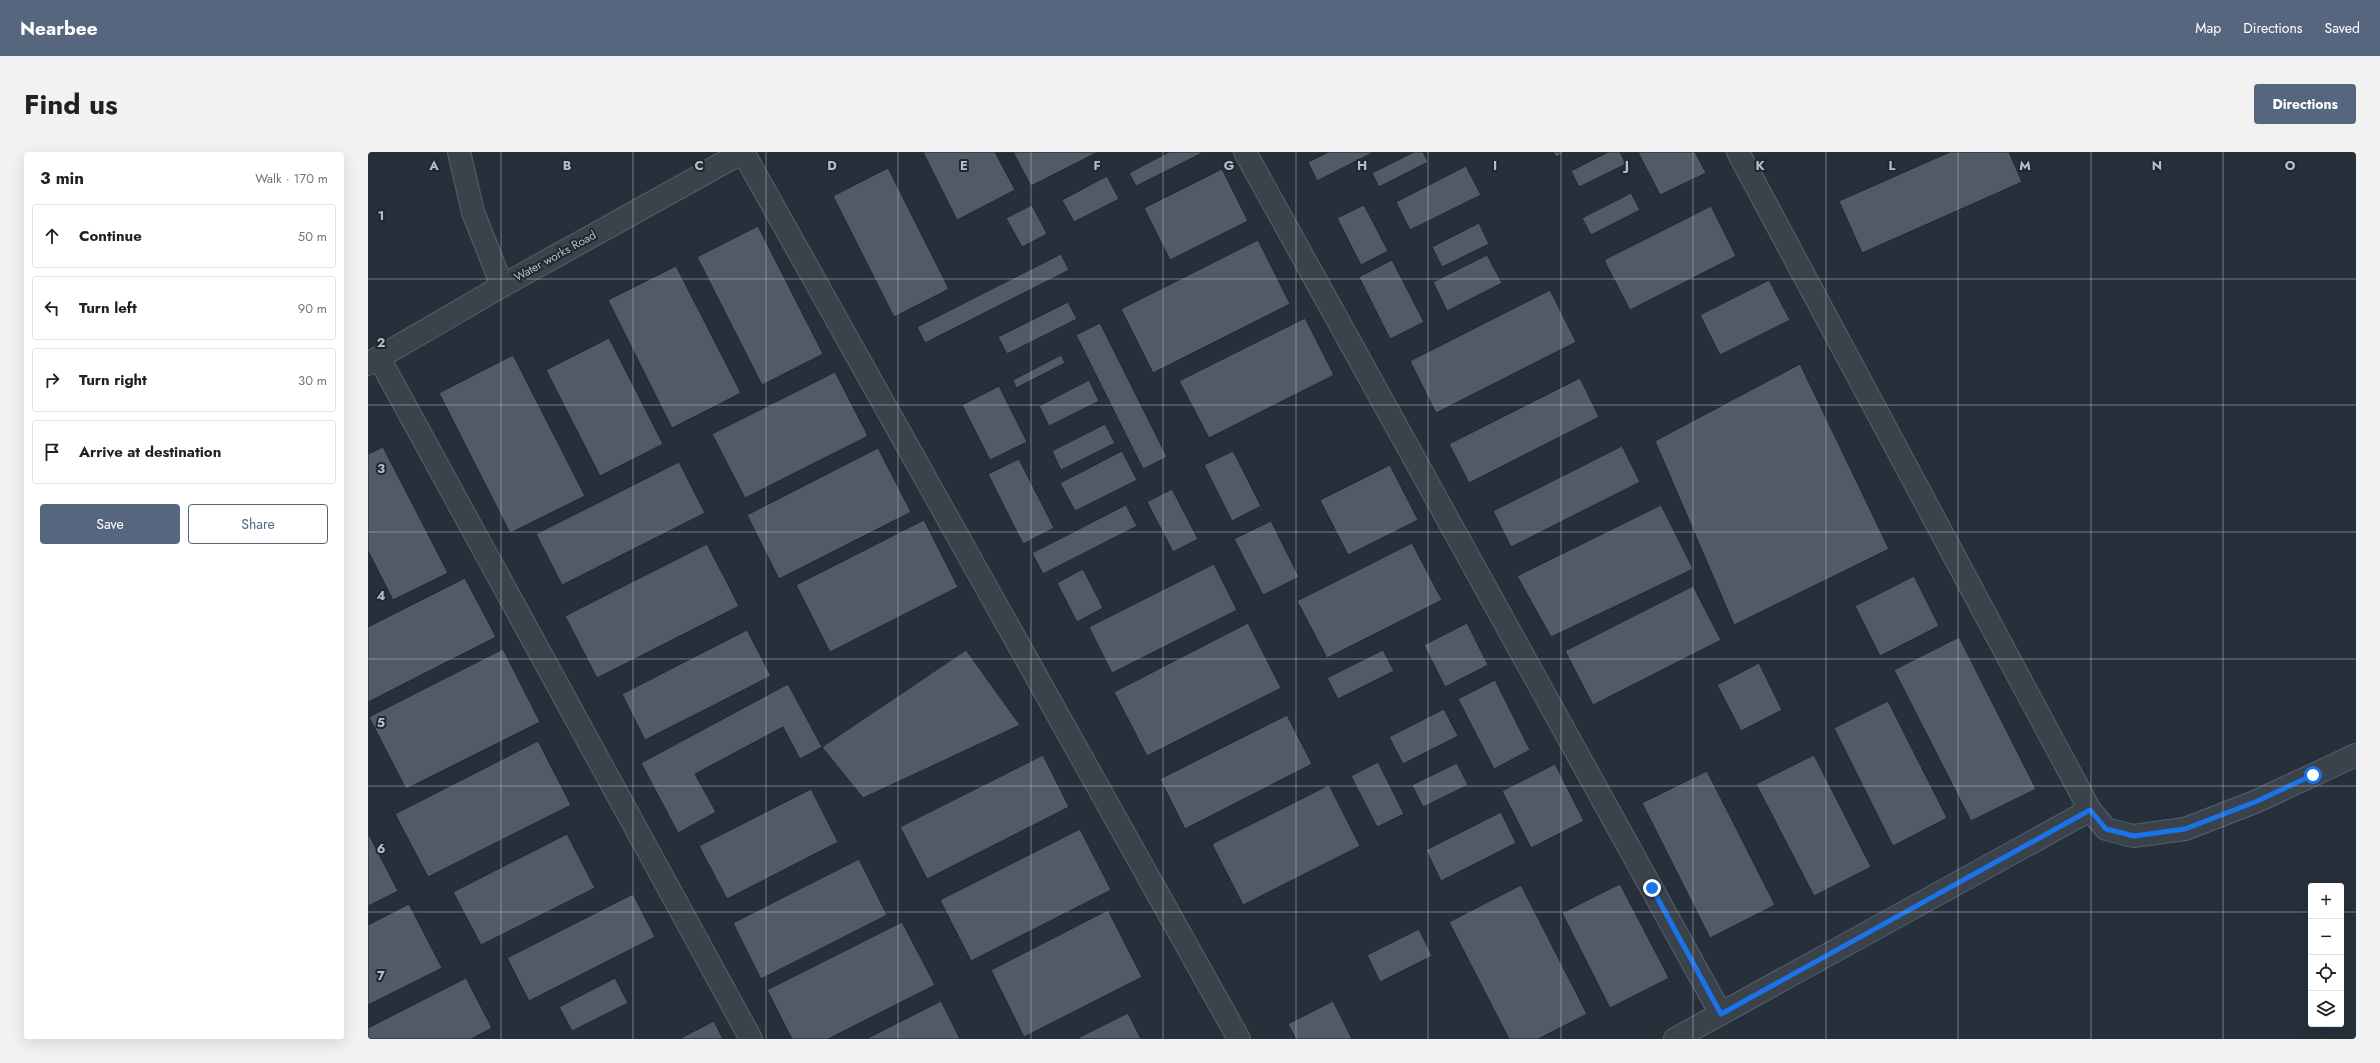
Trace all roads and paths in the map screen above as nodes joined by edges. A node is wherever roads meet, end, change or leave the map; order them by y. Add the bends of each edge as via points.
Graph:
1 (459, 152) edge
2 (743, 152) edge
3 (1245, 152) edge
4 (1738, 152) edge
5 (502, 286) junction
6 (373, 361) edge
7 (2356, 755) edge
8 (2090, 810) junction
9 (1721, 1014) junction
10 (751, 1039) edge
11 (1239, 1039) edge
12 (1675, 1039) edge

1 - 5 street via 473,212
2 - 5 street, Water works Road
2 - 11 street
3 - 9 street
4 - 8 street
5 - 6 street, Water works Road
6 - 10 street
7 - 8 street via 2255,802 2185,829 2134,836 2106,829
8 - 9 street
9 - 12 street

